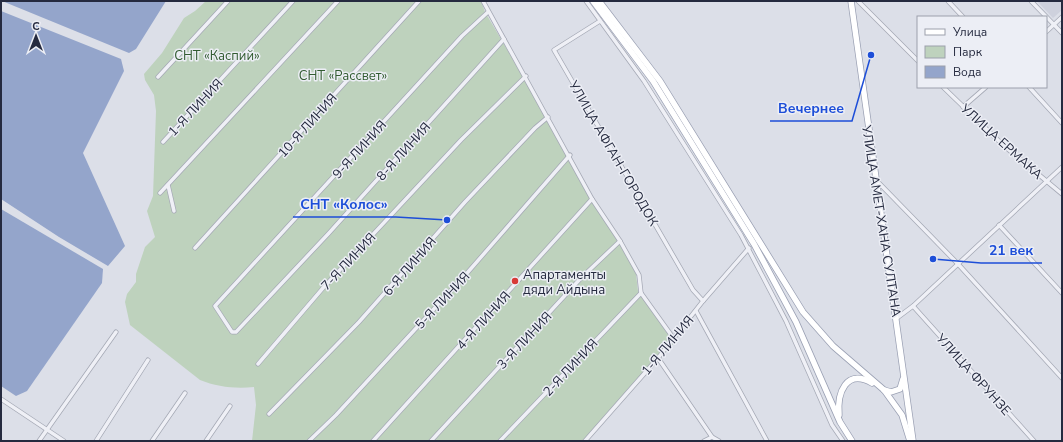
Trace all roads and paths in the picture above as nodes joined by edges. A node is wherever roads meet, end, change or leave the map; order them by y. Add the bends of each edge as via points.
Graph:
1 (228, 1) edge
2 (293, 1) edge
3 (338, 1) edge
4 (419, 1) edge
5 (482, 1) edge
6 (586, 1) edge
7 (593, 1) edge
8 (599, 1) edge
9 (851, 1) edge
10 (858, 1) edge
11 (948, 1) edge
12 (1031, 1) edge
13 (488, 12) junction
14 (962, 16) edge
15 (1045, 16) edge
16 (1062, 17) edge
17 (1047, 18) edge
18 (600, 21) junction
19 (1054, 25) junction
20 (1047, 31) edge
21 (1062, 34) edge
22 (504, 39) junction
23 (917, 60) edge
24 (526, 76) junction
25 (158, 77) dead end
26 (945, 88) edge
27 (985, 88) edge
28 (1029, 88) edge
29 (963, 107) junction
30 (548, 117) junction
31 (1062, 122) edge
32 (163, 142) dead end
33 (570, 155) junction
34 (1062, 167) edge
35 (876, 179) junction
36 (1047, 181) junction
37 (168, 185) junction
38 (160, 193) dead end
39 (1062, 194) edge
40 (592, 199) junction
41 (174, 211) dead end
42 (999, 225) junction
43 (620, 241) junction
44 (195, 248) dead end
45 (749, 248) junction
46 (958, 264) junction
47 (640, 292) junction
48 (1062, 293) edge
49 (703, 301) junction
50 (913, 306) junction
51 (696, 311) junction
52 (897, 318) junction
53 (116, 332) dead end
54 (236, 332) joint
55 (674, 339) junction
56 (658, 358) junction
57 (148, 360) dead end
58 (258, 364) dead end
59 (903, 370) junction
60 (1062, 378) edge
61 (884, 390) junction
62 (184, 393) dead end
63 (1, 399) edge
64 (230, 406) dead end
65 (269, 414) dead end
66 (840, 422) junction
67 (47, 430) junction
68 (712, 437) junction
69 (39, 441) edge
70 (64, 441) edge
71 (96, 441) edge
72 (152, 441) edge
73 (206, 441) edge
74 (309, 441) edge
75 (373, 441) edge
76 (430, 441) edge
77 (500, 441) edge
78 (585, 441) edge
79 (704, 441) edge
80 (719, 441) edge
81 (767, 441) edge
82 (843, 441) edge
83 (852, 441) edge
84 (912, 441) edge
85 (1034, 441) edge

1 - 25 street
2 - 32 street, 1-Я ЛИНИЯ
3 - 37 street
4 - 44 street, 10-Я ЛИНИЯ
5 - 13 street
6 - 18 street
7 - 66 main road via 653,81 754,244 796,322
8 - 61 main road via 660,81 803,312 833,346
9 - 35 main road, УЛИЦА АМЕТ-ХАНА СУЛТАНА
10 - 23 street
11 - 14 street
12 - 15 street
13 - 22 street
13 - 54 street, 9-Я ЛИНИЯ via 462,36 215,306 231,331
16 - 19 street
17 - 19 street
18 - 45 street via 644,81
18 - 49 street, УЛИЦА АФГАН-ГОРОДОК via 554,50 693,290
19 - 20 street
19 - 21 street
22 - 24 street
22 - 54 street, 8-Я ЛИНИЯ
24 - 30 street
24 - 58 street, 7-Я ЛИНИЯ via 461,140 328,282
26 - 29 street, УЛИЦА ЕРМАКА
27 - 29 street
28 - 31 street
29 - 36 street, УЛИЦА ЕРМАКА via 1003,145
30 - 33 street
30 - 65 street, 6-Я ЛИНИЯ via 465,202 360,322
33 - 40 street
33 - 74 street, 5-Я ЛИНИЯ via 468,272
34 - 36 street
35 - 46 street
35 - 52 main road, УЛИЦА АМЕТ-ХАНА СУЛТАНА
36 - 39 street, УЛИЦА ЕРМАКА
36 - 42 street
37 - 38 street
37 - 41 street
40 - 43 street
40 - 75 street, 4-Я ЛИНИЯ
42 - 46 street
42 - 48 street
43 - 47 street via 639,275
43 - 76 street, 3-Я ЛИНИЯ via 581,278
45 - 49 street, 1-Я ЛИНИЯ
45 - 82 street via 786,321 832,425
46 - 50 street
46 - 60 street
47 - 55 street
47 - 77 street, 2-Я ЛИНИЯ
49 - 51 street, 1-Я ЛИНИЯ
50 - 52 street
50 - 85 street, УЛИЦА ФРУНЗЕ
51 - 55 street, 1-Я ЛИНИЯ
51 - 81 street
52 - 59 main road, УЛИЦА АМЕТ-ХАНА СУЛТАНА
53 - 67 street
55 - 56 street, 1-Я ЛИНИЯ
56 - 68 street
56 - 78 street, 1-Я ЛИНИЯ
57 - 71 street
59 - 61 main road via 900,389 891,392
59 - 84 main road, УЛИЦА АМЕТ-ХАНА СУЛТАНА
61 - 66 main road via 867,380 857,378 848,381 839,397
61 - 84 main road via 902,415
62 - 72 street
63 - 67 street
64 - 73 street
66 - 83 main road
67 - 69 street
67 - 70 street
68 - 79 street
68 - 80 street

